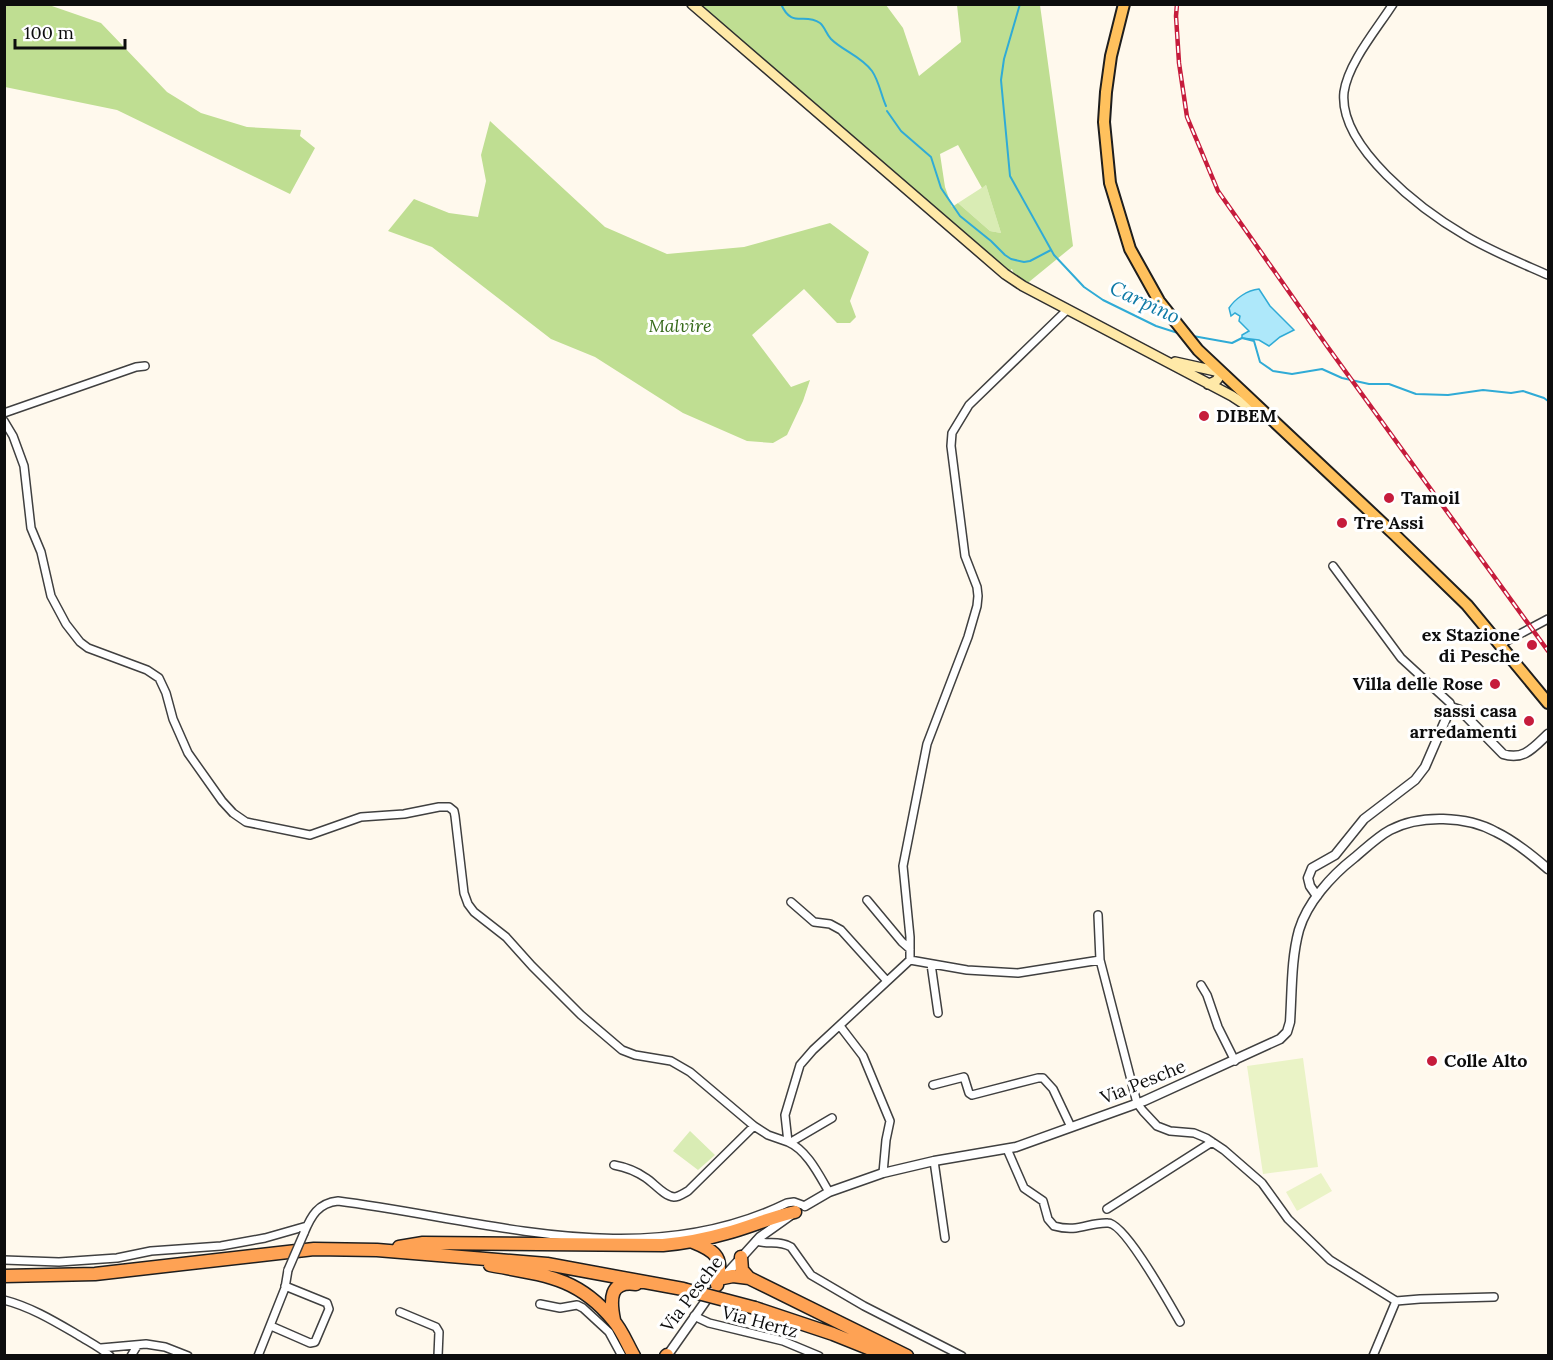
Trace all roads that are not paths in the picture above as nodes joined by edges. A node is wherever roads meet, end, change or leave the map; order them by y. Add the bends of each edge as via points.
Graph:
1 (692, 4) edge
2 (1124, 4) edge
3 (1393, 4) edge
4 (1548, 275) edge
5 (1067, 310) junction
6 (1198, 350) junction
7 (1159, 356) junction
8 (145, 366) dead end
9 (1188, 366) junction
10 (1220, 372) junction
11 (1208, 384) junction
12 (4, 413) edge
13 (4, 421) edge
14 (1285, 432) junction
15 (1334, 566) dead end
16 (1548, 619) edge
17 (1502, 644) junction
18 (1548, 703) edge
19 (1451, 707) junction
20 (1548, 734) edge
21 (1548, 869) edge
22 (1317, 896) junction
23 (867, 900) dead end
24 (791, 902) dead end
25 (1098, 915) dead end
26 (910, 949) junction
27 (910, 960) junction
28 (1100, 960) junction
29 (931, 964) junction
30 (887, 981) junction
31 (1201, 985) dead end
32 (939, 1013) dead end
33 (840, 1026) junction
34 (1235, 1061) junction
35 (933, 1085) dead end
36 (1137, 1103) junction
37 (832, 1118) dead end
38 (754, 1126) junction
39 (1071, 1127) junction
40 (790, 1142) junction
41 (1212, 1142) junction
42 (1007, 1149) junction
43 (934, 1161) junction
44 (614, 1165) dead end
45 (884, 1173) junction
46 (829, 1192) junction
47 (800, 1209) junction
48 (1107, 1209) dead end
49 (305, 1230) junction
50 (945, 1238) dead end
51 (756, 1241) junction
52 (693, 1242) junction
53 (377, 1250) junction
54 (427, 1254) junction
55 (741, 1257) junction
56 (4, 1260) edge
57 (4, 1276) edge
58 (749, 1278) junction
59 (720, 1282) junction
60 (285, 1286) junction
61 (683, 1289) junction
62 (1494, 1297) dead end
63 (4, 1300) edge
64 (1396, 1301) junction
65 (540, 1304) dead end
66 (400, 1312) dead end
67 (694, 1316) junction
68 (614, 1321) junction
69 (1180, 1322) dead end
70 (271, 1326) junction
71 (137, 1346) junction
72 (101, 1348) junction
73 (631, 1354) edge
74 (667, 1355) edge
75 (110, 1356) edge
76 (131, 1356) edge
77 (188, 1356) edge
78 (258, 1356) edge
79 (438, 1356) edge
80 (819, 1356) edge
81 (888, 1356) edge
82 (907, 1356) edge
83 (962, 1356) edge
84 (1373, 1356) edge

1 - 5 main road via 996,267
2 - 6 main road via 1106,92 1104,122 1110,183 1130,249 1159,301
3 - 4 street via 1353,66 1344,92 1347,120 1362,148 1395,183 1466,237
5 - 7 main road
5 - 26 street via 976,398 952,433 965,556 978,596 968,637 927,744 919,779 903,866
6 - 9 main road via 1196,363
6 - 10 main road
7 - 9 main road
7 - 11 main road
8 - 12 street
9 - 10 main road
10 - 11 main road via 1219,378
10 - 14 main road
11 - 14 main road via 1250,406
13 - 38 street via 24,466 31,528 51,596 66,624 88,648 159,678 188,753 233,813 246,822 310,835 361,817 449,807 455,816 464,893 474,912 622,1050 680,1066
14 - 17 main road via 1467,605
15 - 19 street via 1401,658
16 - 17 street
17 - 18 main road
19 - 20 street via 1460,710 1503,754 1512,757 1531,750
19 - 22 street via 1425,767 1415,780 1364,819 1335,855 1312,868 1308,878
21 - 22 street, Via Pesche via 1496,831 1454,819 1424,819 1390,830 1344,866
22 - 34 street, Via Pesche via 1299,929 1287,1032
23 - 26 street
24 - 30 street via 814,922 841,930
25 - 28 street
26 - 27 street
27 - 29 street
27 - 30 street
28 - 29 street via 1018,973
28 - 36 street
29 - 32 street
30 - 33 street
31 - 34 street
33 - 40 street via 800,1065 785,1115
33 - 45 street via 863,1056 890,1121
34 - 36 street, Via Pesche
35 - 39 street via 964,1077 972,1095 1043,1078 1053,1089
36 - 39 street, Via Pesche
36 - 41 street via 1157,1126 1194,1133
37 - 40 street
38 - 40 street
38 - 44 street via 688,1191 675,1197 644,1176
39 - 42 street, Via Pesche
40 - 46 street via 815,1169
41 - 48 street
41 - 64 street via 1262,1183 1288,1219 1330,1260
42 - 43 street, Via Pesche
42 - 69 street via 1024,1188 1043,1201 1048,1220 1054,1226 1078,1229 1108,1222 1116,1225
43 - 45 street, Via Pesche
43 - 50 street
45 - 46 street, Via Pesche
46 - 47 street, Via Pesche
47 - 49 street via 800,1203 787,1203 699,1233 599,1237 534,1233 338,1201 319,1207
47 - 51 street, Via Pesche
47 - 52 highway
49 - 56 street via 221,1246 117,1258 68,1262
49 - 60 street, bridge
51 - 55 street, Via Pesche
51 - 83 street via 787,1245 811,1275
52 - 53 highway via 611,1246 423,1243
52 - 59 highway via 707,1248 718,1260
53 - 54 highway
53 - 57 highway via 314,1249 95,1274
54 - 61 highway via 547,1264
54 - 68 highway via 554,1277 578,1287
55 - 58 highway via 742,1270
55 - 59 street, Via Pesche
58 - 59 highway via 733,1276
58 - 82 highway
59 - 67 street, Via Pesche
60 - 70 street
60 - 70 street via 327,1303 329,1309 315,1342
61 - 68 highway via 626,1283 618,1286 610,1303
61 - 81 highway, bridge via 755,1308
62 - 64 street
63 - 72 street via 46,1316
64 - 84 street
65 - 73 street via 583,1308
66 - 79 street via 436,1327
67 - 74 street, Via Pesche
67 - 80 street, Via Hertz via 783,1341
68 - 73 highway
70 - 78 street
71 - 72 street
71 - 76 street
71 - 77 street via 165,1347
72 - 75 street

